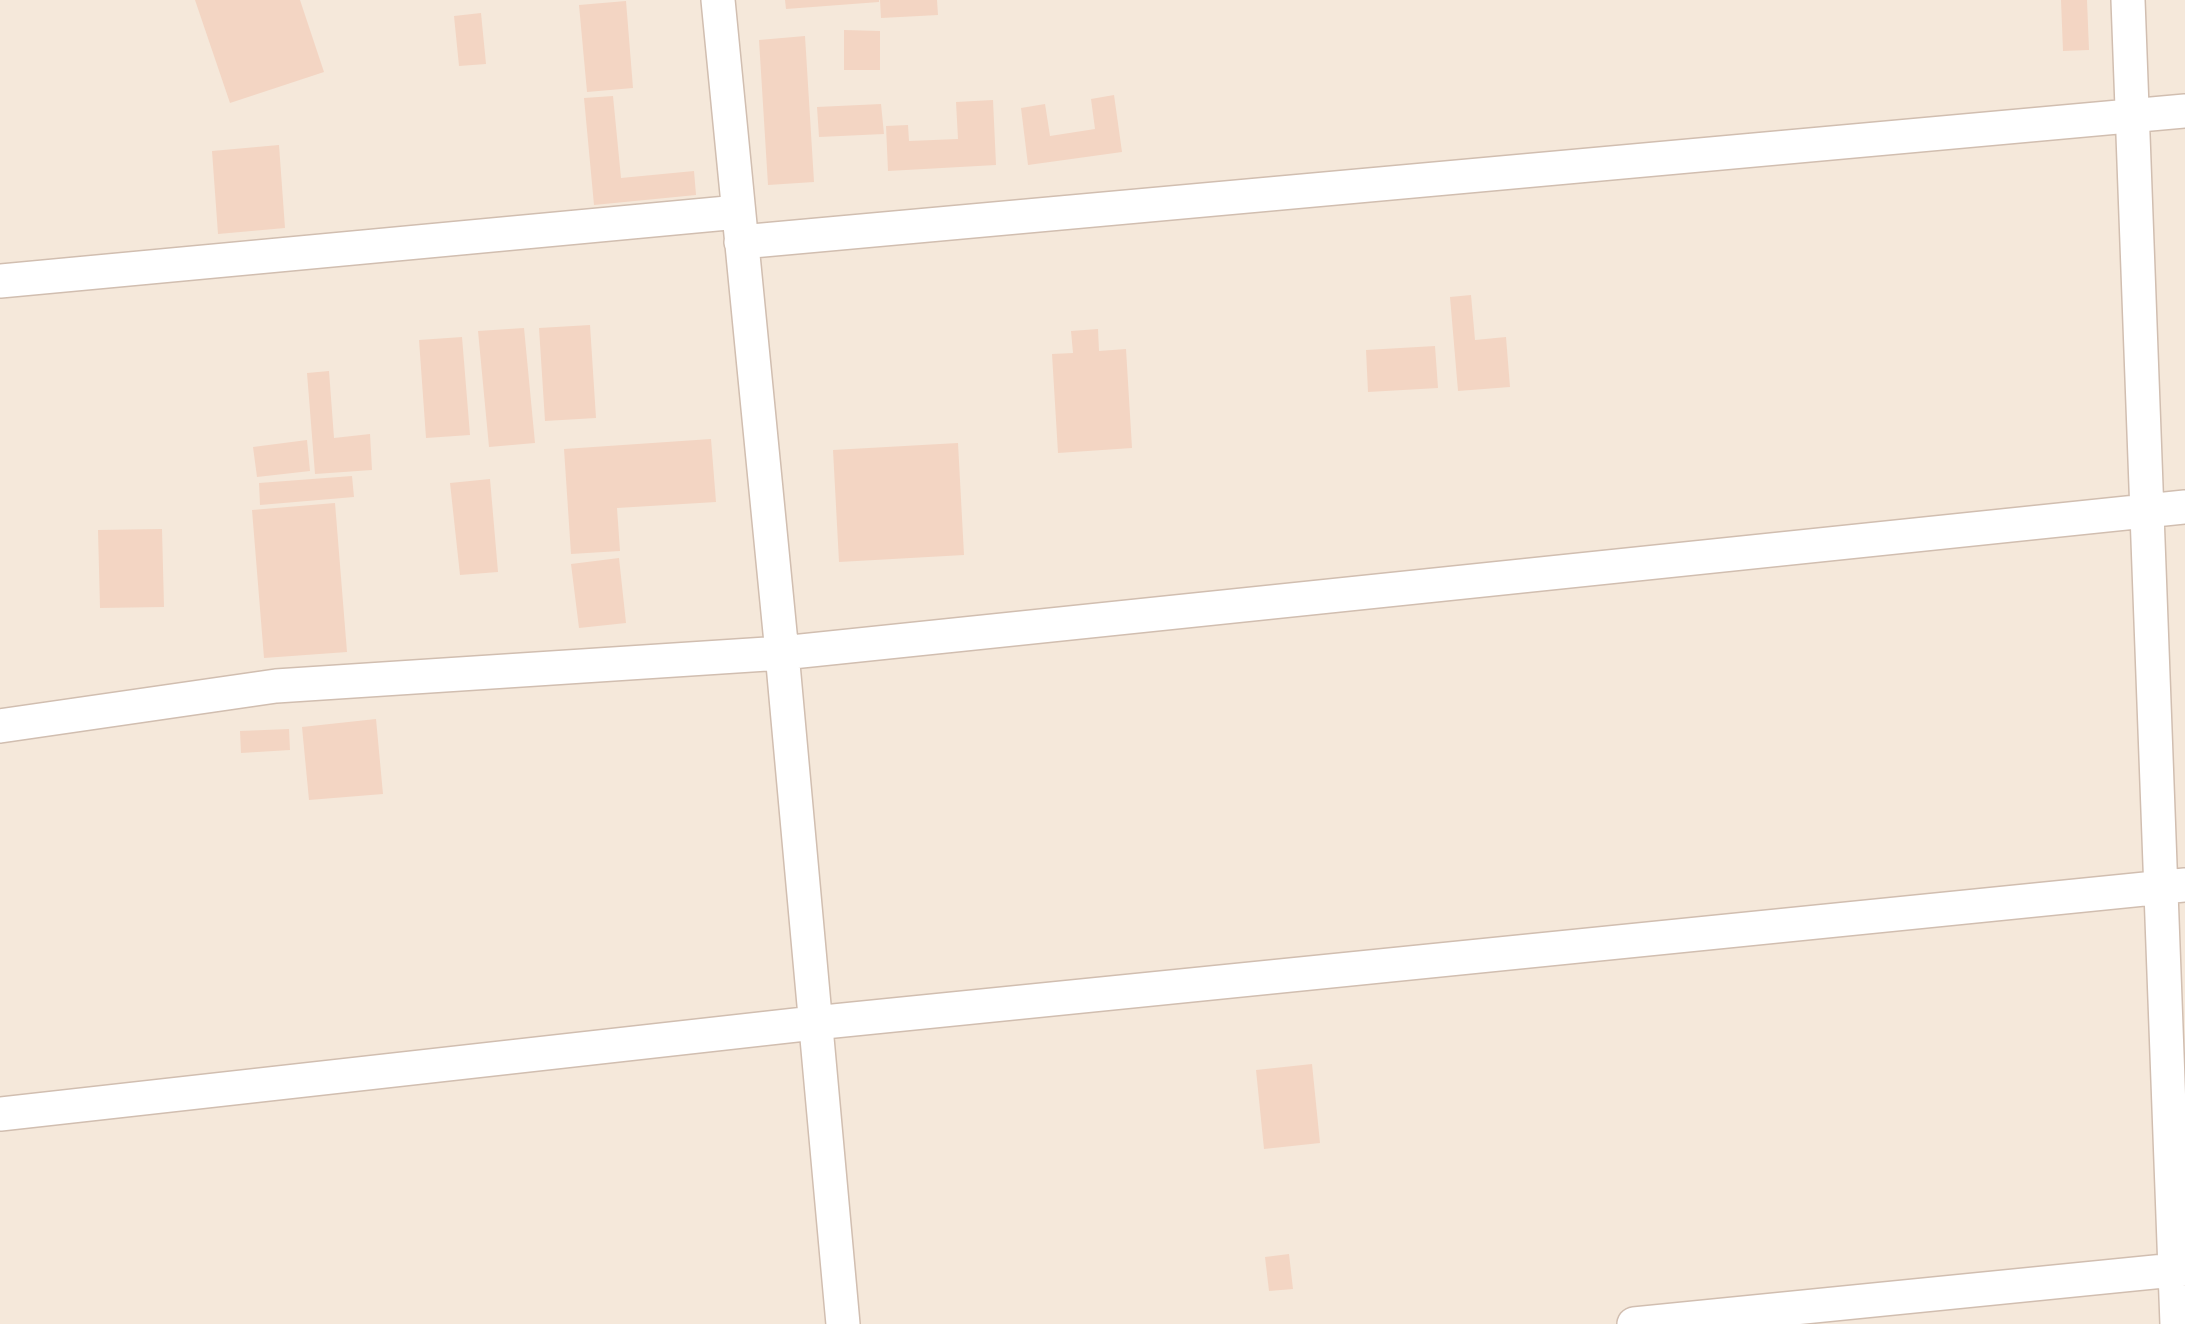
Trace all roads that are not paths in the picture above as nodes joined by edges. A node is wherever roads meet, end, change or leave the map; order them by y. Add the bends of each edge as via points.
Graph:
1 (717, 0) edge
2 (2128, 0) edge
3 (2185, 111) edge
4 (2132, 115) junction
5 (739, 227) junction
6 (0, 281) edge
7 (2185, 507) edge
8 (2146, 509) junction
9 (782, 653) junction
10 (0, 726) edge
11 (2173, 886) edge
12 (814, 1023) junction
13 (0, 1114) edge
14 (2180, 1269) edge
15 (843, 1324) edge
16 (1634, 1324) edge
17 (2177, 1324) edge

1 - 5 street
2 - 4 street
3 - 4 street
4 - 5 street
4 - 8 street
5 - 6 street
5 - 9 street
7 - 8 street
8 - 9 street
8 - 11 street
9 - 10 street via 276,686
9 - 12 street
11 - 12 street
11 - 14 street
12 - 13 street
12 - 15 street
14 - 16 street
14 - 17 street

